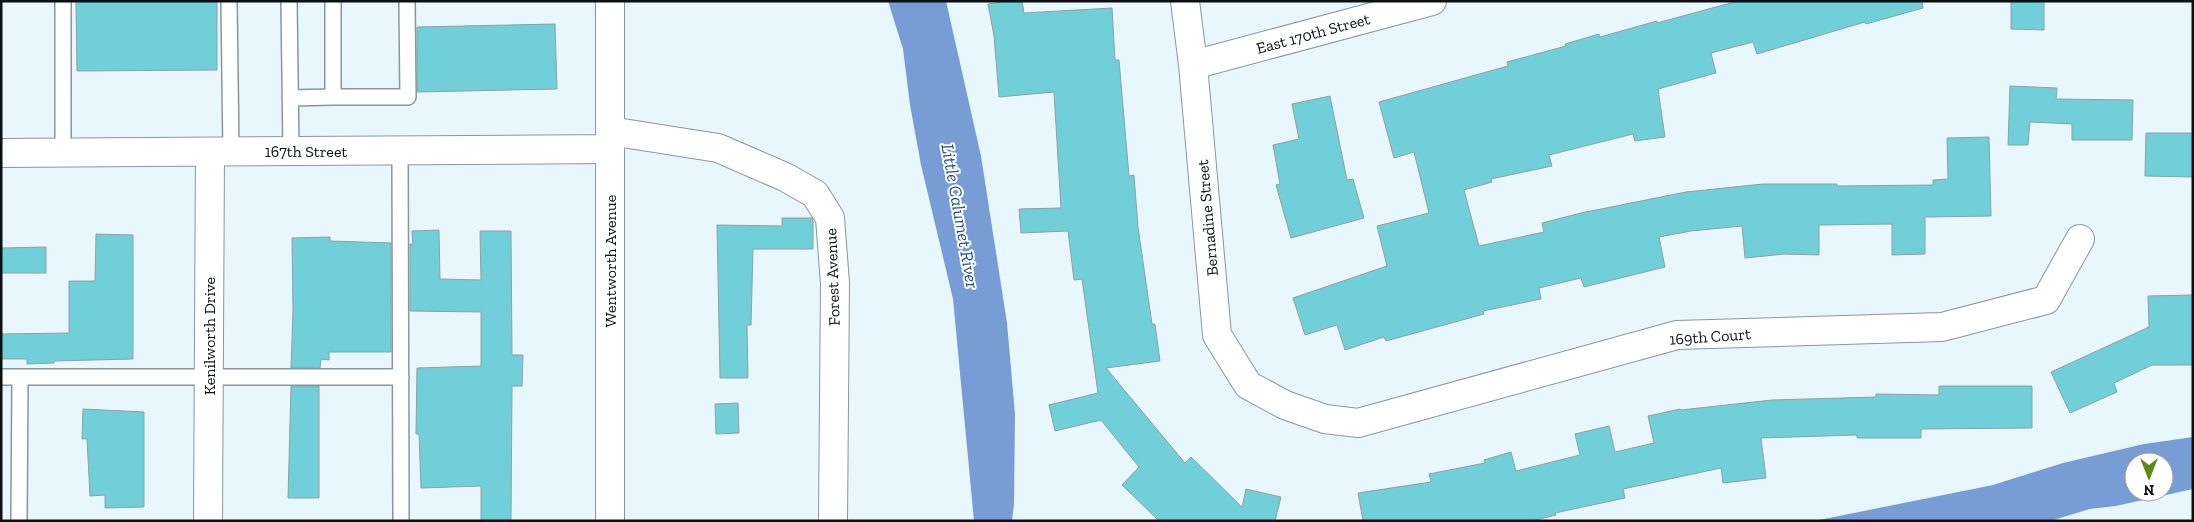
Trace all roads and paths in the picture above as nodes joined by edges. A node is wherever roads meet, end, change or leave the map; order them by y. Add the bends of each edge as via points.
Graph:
1 (63, 1) edge
2 (229, 1) edge
3 (289, 1) edge
4 (332, 1) edge
5 (408, 1) edge
6 (610, 1) edge
7 (1185, 1) edge
8 (1432, 1) edge
9 (1193, 65) junction
10 (290, 98) junction
11 (333, 98) junction
12 (610, 140) junction
13 (291, 151) junction
14 (400, 151) junction
15 (220, 152) junction
16 (1, 153) edge
17 (62, 153) junction
18 (2080, 239) dead end
19 (20, 376) junction
20 (209, 376) junction
21 (1, 377) edge
22 (401, 377) junction
23 (1284, 405) joint
24 (19, 521) edge
25 (208, 521) edge
26 (401, 521) edge
27 (610, 521) edge
28 (833, 521) edge

1 - 17 lane
2 - 15 lane
3 - 10 lane
4 - 11 lane
5 - 11 lane via 408,98
6 - 12 street, Wentworth Avenue
7 - 9 street, Bernadine Street
8 - 9 street, East 170th Street
9 - 23 street, Bernadine Street via 1217,335 1248,384
10 - 11 lane
10 - 13 lane
12 - 14 street, 167th Street
12 - 27 street, Wentworth Avenue
12 - 28 street, Forest Avenue via 718,148 816,194 830,218 834,283
13 - 14 street, 167th Street
13 - 15 street, 167th Street
14 - 22 lane
15 - 17 street, 167th Street
15 - 20 street, Kenilworth Drive
16 - 17 street, 167th Street
18 - 23 street, 169th Court via 2046,300 1942,327 1677,335 1358,423 1325,419
19 - 20 lane
19 - 21 lane
19 - 24 lane
20 - 22 lane
20 - 25 street, Kenilworth Drive
22 - 26 lane

